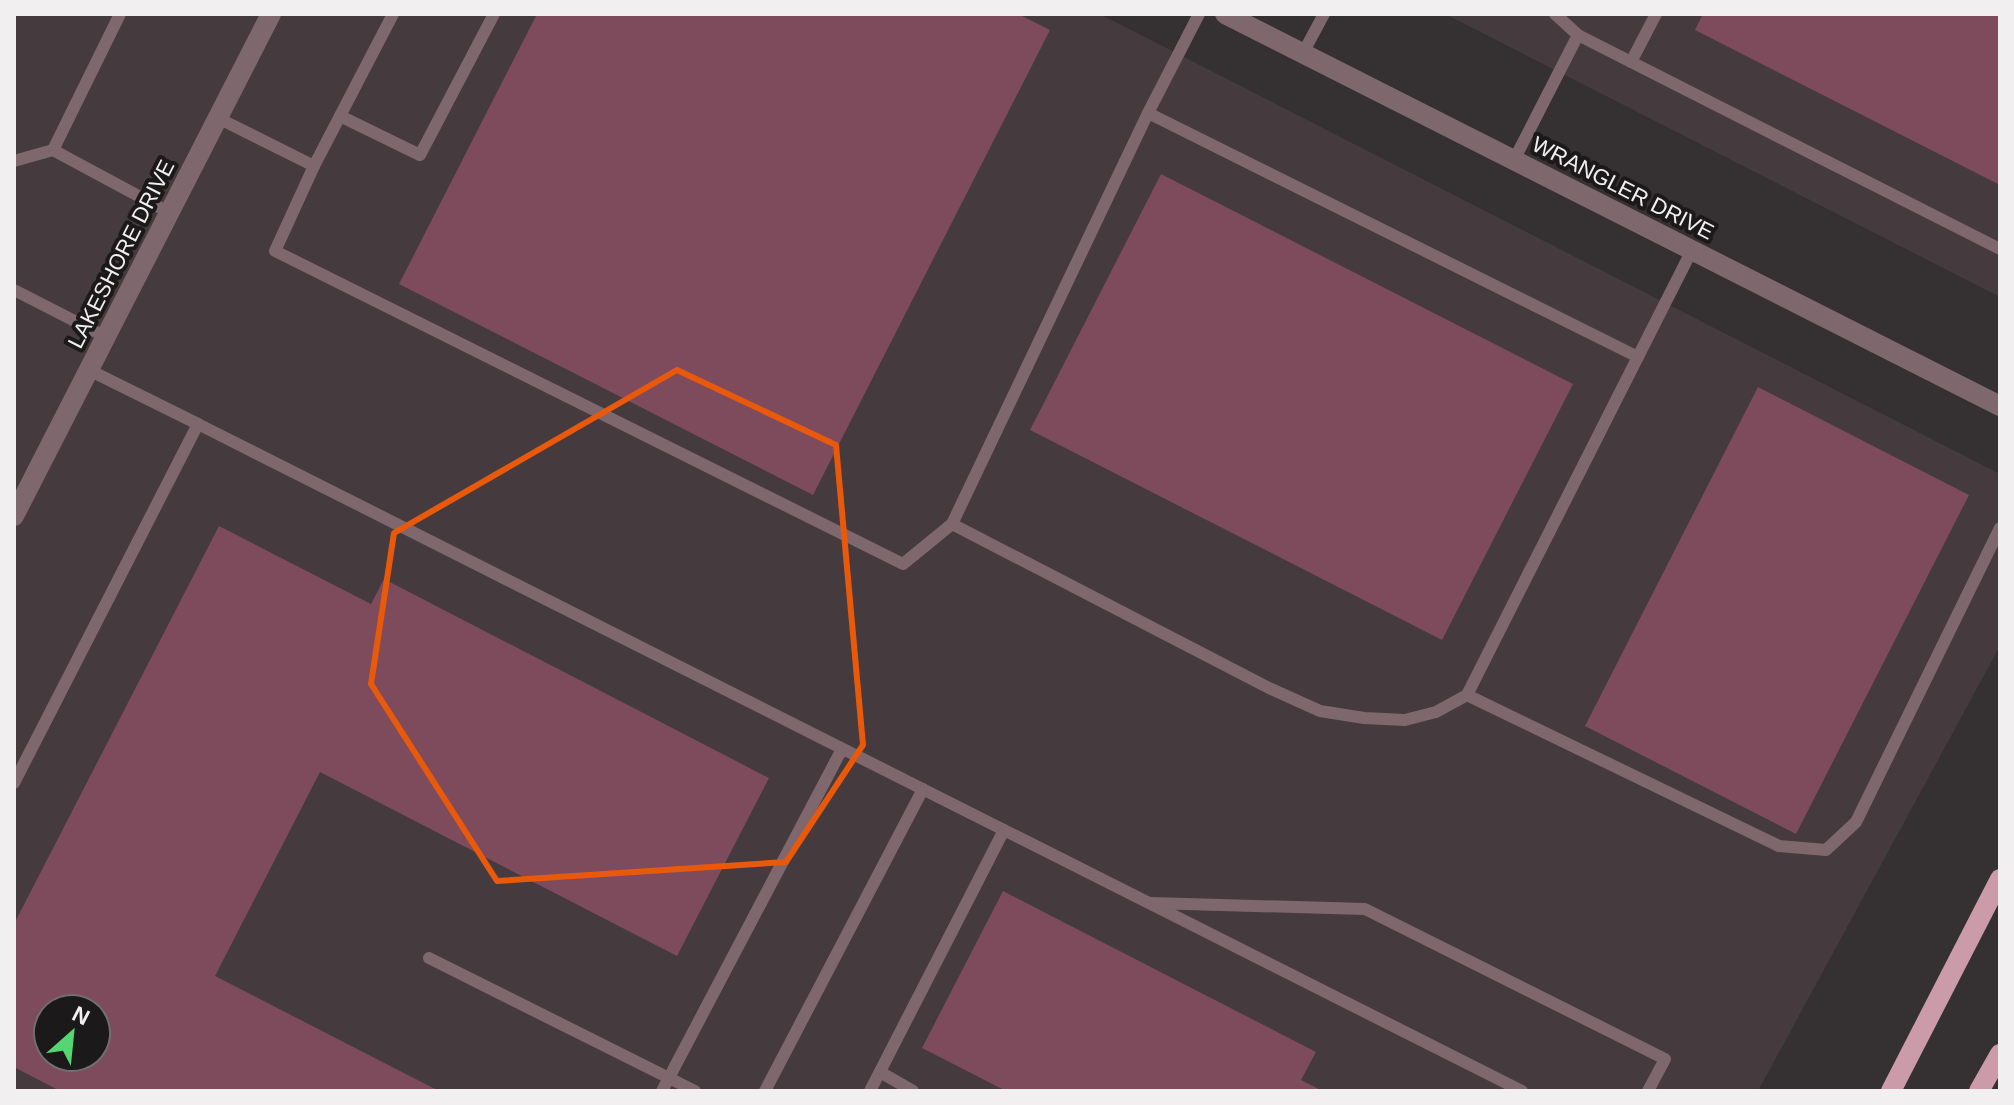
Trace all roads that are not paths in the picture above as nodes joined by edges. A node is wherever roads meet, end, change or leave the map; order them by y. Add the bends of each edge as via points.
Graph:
1 (120, 14) edge
2 (271, 14) edge
3 (393, 14) edge
4 (494, 14) edge
5 (1199, 14) edge
6 (1225, 14) edge
7 (1324, 14) edge
8 (1555, 14) edge
9 (1656, 14) edge
10 (1578, 35) junction
11 (1303, 53) junction
12 (1631, 62) junction
13 (1148, 113) junction
14 (340, 116) junction
15 (218, 118) junction
16 (53, 150) junction
17 (1514, 160) junction
18 (14, 161) edge
19 (314, 166) junction
20 (170, 213) junction
21 (2000, 249) edge
22 (1692, 250) junction
23 (14, 290) edge
24 (106, 337) junction
25 (1638, 357) junction
26 (89, 370) junction
27 (2000, 406) edge
28 (198, 424) junction
29 (16, 506) edge
30 (952, 524) junction
31 (2000, 528) edge
32 (1467, 695) junction
33 (842, 749) junction
34 (14, 783) edge
35 (923, 789) junction
36 (1004, 830) junction
37 (2000, 879) edge
38 (1147, 902) junction
39 (429, 958) dead end
40 (2000, 1054) edge
41 (880, 1072) junction
42 (669, 1077) junction
43 (662, 1091) edge
44 (695, 1091) edge
45 (765, 1091) edge
46 (870, 1091) edge
47 (913, 1091) edge
48 (1522, 1091) edge
49 (1648, 1091) edge
50 (1891, 1091) edge
51 (1979, 1091) edge

1 - 16 lane
2 - 15 street, LAKESHORE DRIVE
3 - 14 lane
4 - 14 lane via 420,155
5 - 13 lane
6 - 11 street, WRANGLER DRIVE
7 - 11 lane
8 - 10 lane
9 - 12 lane
10 - 12 lane
10 - 17 lane
11 - 17 street, WRANGLER DRIVE
12 - 21 lane
13 - 25 lane
13 - 30 lane
14 - 19 lane
15 - 19 lane
15 - 20 street, LAKESHORE DRIVE
16 - 18 lane
16 - 20 lane
17 - 22 street, WRANGLER DRIVE
19 - 30 lane via 275,251 903,564
20 - 24 street, LAKESHORE DRIVE
22 - 25 lane
22 - 27 street, WRANGLER DRIVE
23 - 24 lane
24 - 26 street, LAKESHORE DRIVE
25 - 32 lane
26 - 28 lane
26 - 29 street, LAKESHORE DRIVE
28 - 33 lane
28 - 34 lane
30 - 32 lane via 1320,711 1405,720 1436,712
31 - 32 lane via 1856,822 1826,850 1779,846
33 - 35 lane
33 - 42 lane
35 - 36 lane
35 - 45 lane
36 - 38 lane
36 - 41 lane
37 - 50 main road
38 - 48 lane
38 - 49 lane via 1365,909 1665,1059
39 - 42 lane
40 - 51 main road
41 - 46 lane
41 - 47 lane
42 - 43 lane
42 - 44 lane

